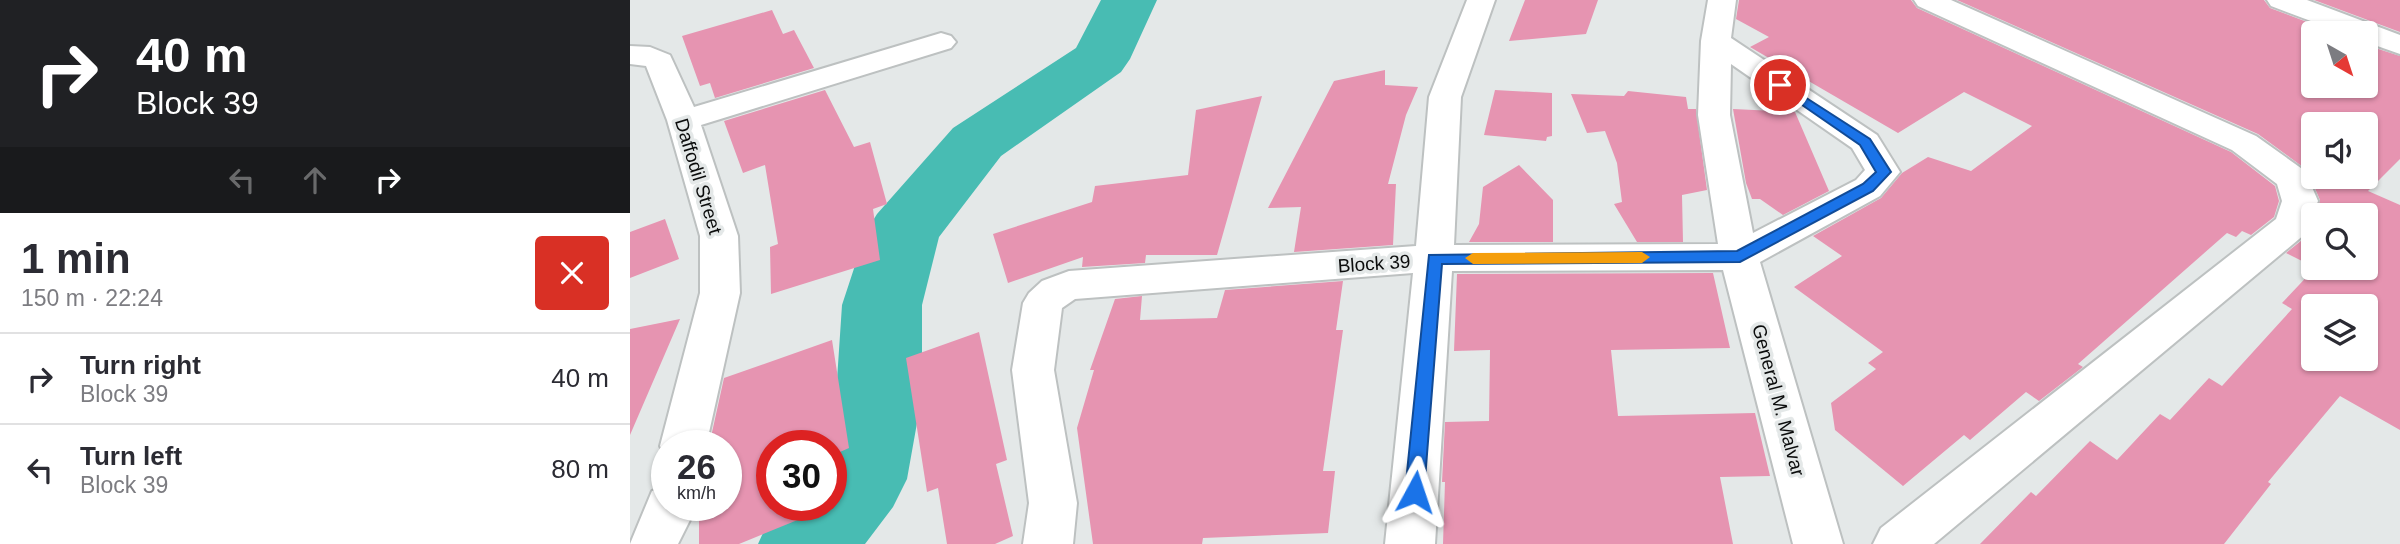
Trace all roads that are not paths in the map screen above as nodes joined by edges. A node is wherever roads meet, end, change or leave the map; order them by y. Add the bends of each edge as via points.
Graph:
1 (1480, 0) edge
2 (1722, 0) edge
3 (1928, 0) edge
4 (2281, 0) edge
5 (1716, 41) junction
6 (941, 42) dead end
7 (2400, 45) edge
8 (630, 55) edge
9 (683, 120) junction
10 (1740, 257) junction
11 (1434, 258) junction
12 (687, 430) edge
13 (665, 521) edge
14 (653, 544) edge
15 (1048, 544) edge
16 (1410, 544) edge
17 (1818, 544) edge
18 (1898, 544) edge

1 - 11 street via 1445,97
2 - 5 street, General M. Malvar
3 - 18 street via 2244,143 2293,178 2300,201 2292,225
4 - 7 street
5 - 10 street, General M. Malvar via 1714,115
5 - 10 street, Block 39 via 1865,142 1883,172 1868,188
6 - 9 street
8 - 9 street, Daffodil Street via 659,61
9 - 12 street, Daffodil Street via 719,236 720,262 720,293
10 - 11 street, Block 39
10 - 17 street, General M. Malvar
11 - 15 street, Block 39 via 1069,285 1056,291 1043,303 1032,370 1053,503
11 - 16 street
13 - 14 street

